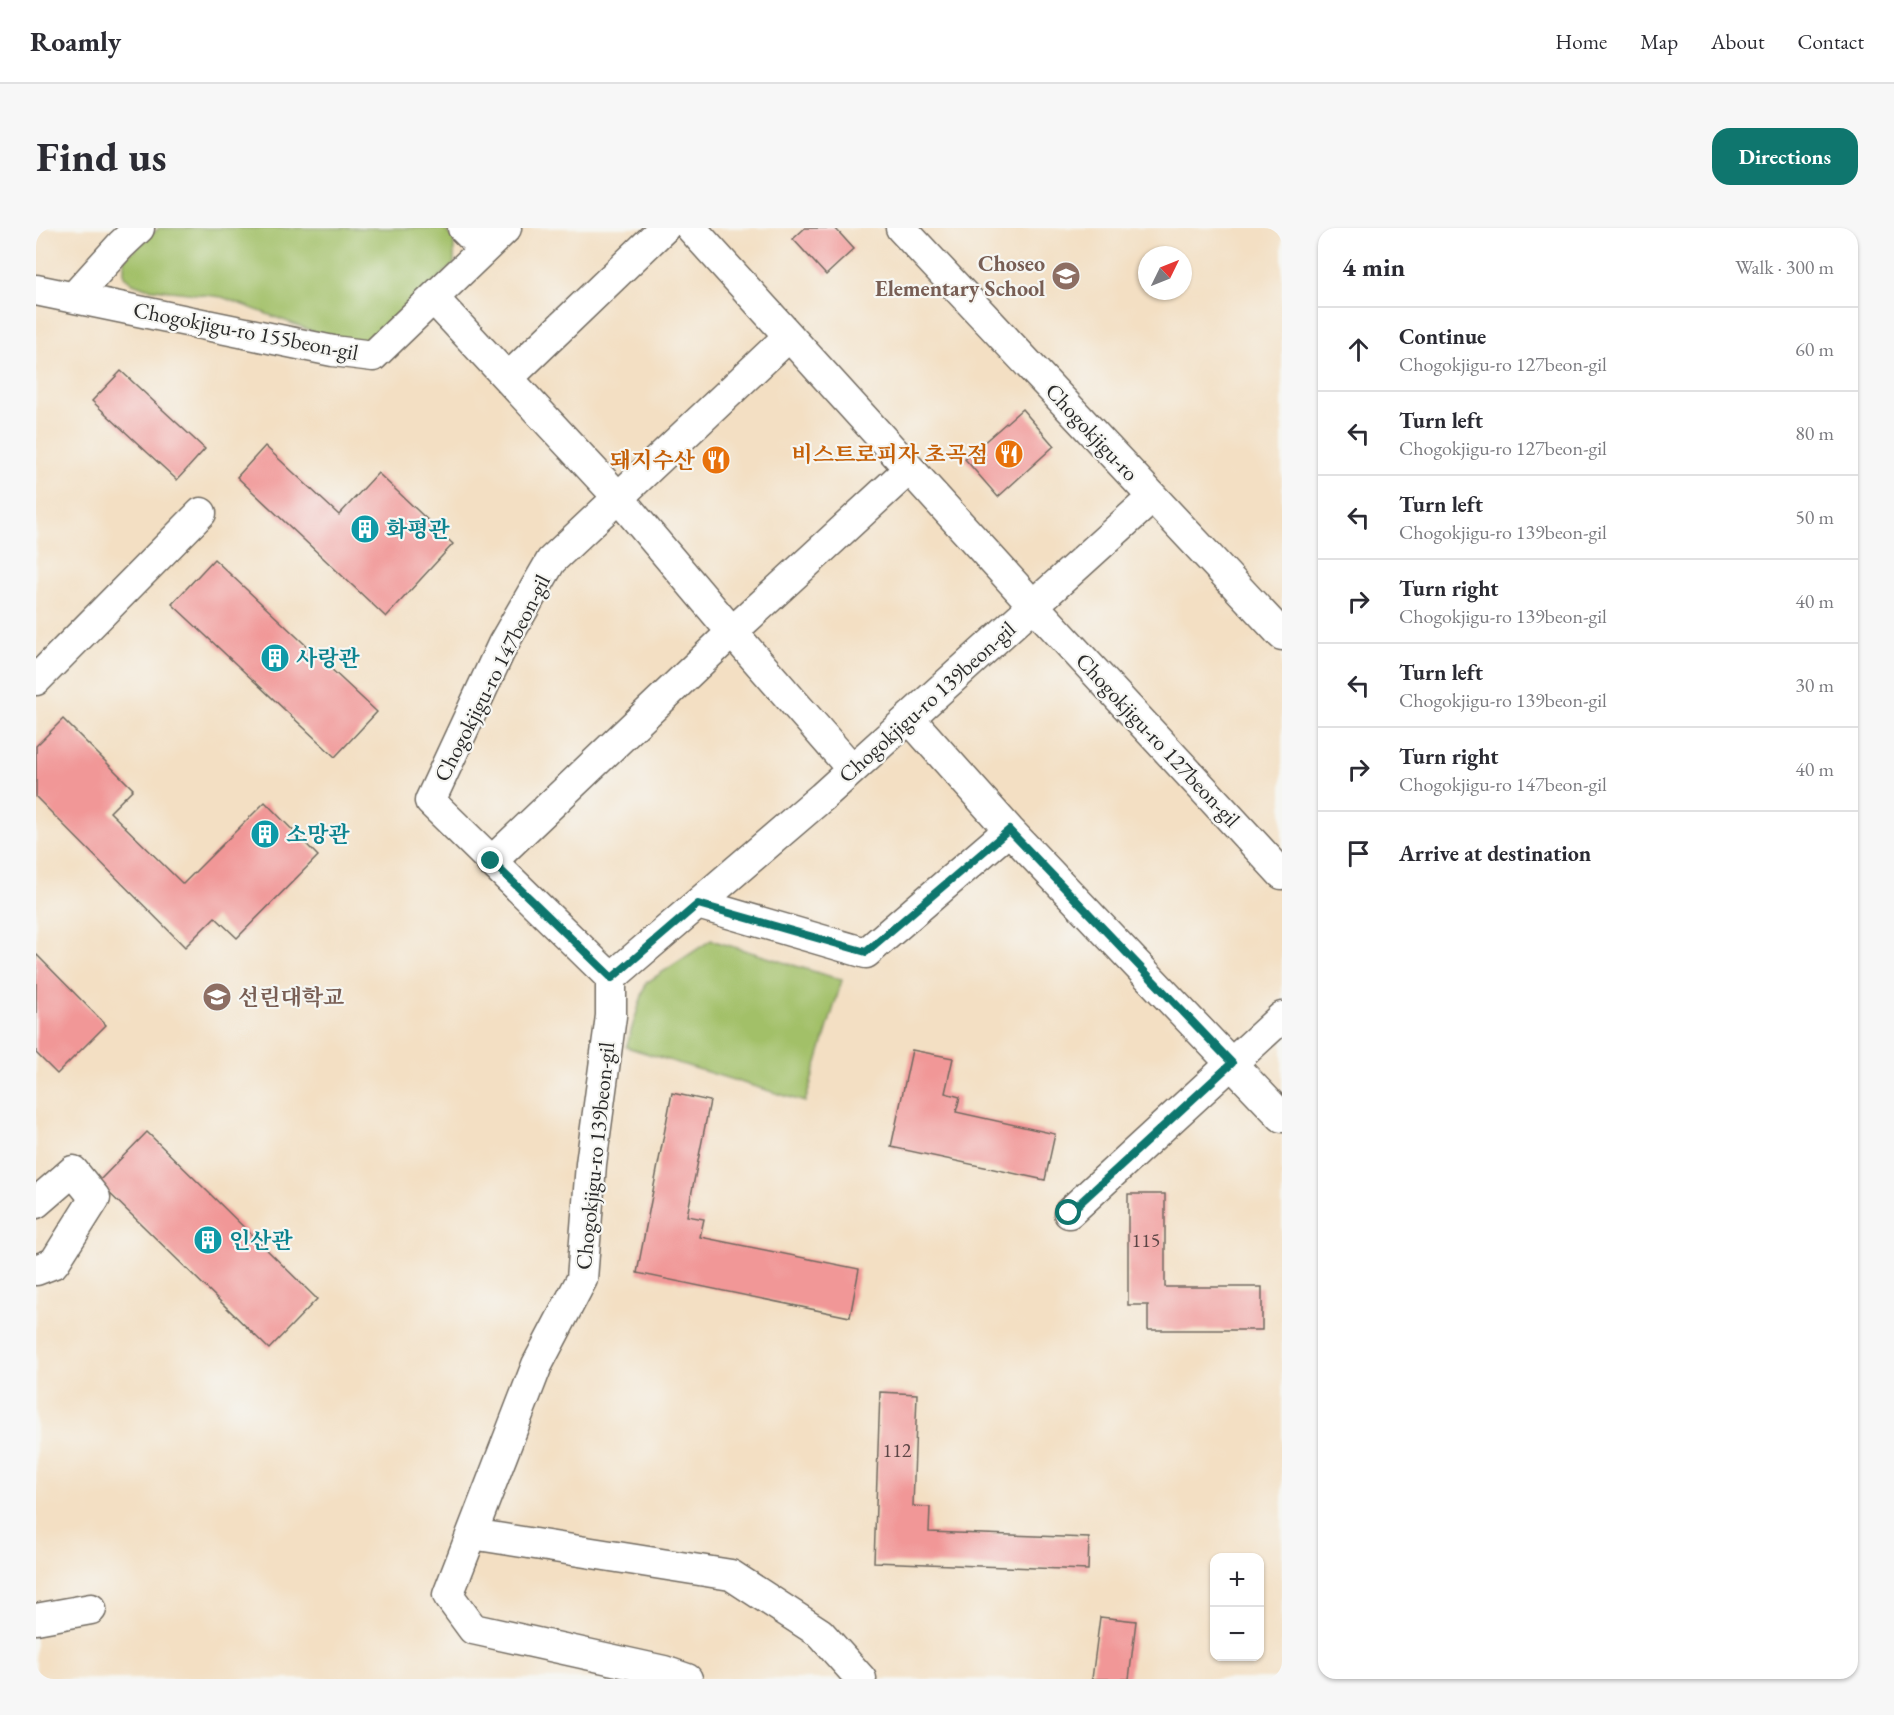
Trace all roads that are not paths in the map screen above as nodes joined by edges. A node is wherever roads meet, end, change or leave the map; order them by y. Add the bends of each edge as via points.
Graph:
1 (139, 228) edge
2 (463, 228) edge
3 (506, 228) edge
4 (664, 228) edge
5 (691, 228) edge
6 (901, 228) edge
7 (484, 249) junction
8 (36, 290) edge
9 (74, 297) junction
10 (434, 299) junction
11 (789, 336) junction
12 (508, 378) junction
13 (909, 469) junction
14 (618, 496) junction
15 (1153, 497) junction
16 (201, 513) dead end
17 (1034, 606) junction
18 (732, 632) junction
19 (1282, 635) edge
20 (36, 680) edge
21 (910, 719) junction
22 (852, 769) junction
23 (1009, 830) junction
24 (491, 861) junction
25 (1282, 874) edge
26 (698, 904) junction
27 (612, 978) junction
28 (1282, 1017) edge
29 (1232, 1063) junction
30 (1282, 1117) edge
31 (36, 1203) edge
32 (1069, 1213) dead end
33 (36, 1270) edge
34 (472, 1534) junction
35 (91, 1609) dead end
36 (36, 1618) edge
37 (629, 1672) edge
38 (687, 1679) edge
39 (861, 1679) edge

1 - 9 street
2 - 7 street
3 - 7 street, Chogokjigu-ro 155beon-gil
4 - 12 street
5 - 11 street
6 - 15 street, Chogokjigu-ro
7 - 10 street, Chogokjigu-ro 155beon-gil
8 - 9 street, Chogokjigu-ro 155beon-gil
9 - 10 street, Chogokjigu-ro 155beon-gil via 373,356
10 - 12 street
11 - 13 street
11 - 14 street, Chogokjigu-ro 147beon-gil
12 - 14 street
13 - 17 street
13 - 18 street
14 - 18 street
14 - 24 street, Chogokjigu-ro 147beon-gil via 551,561 504,644 430,801
15 - 17 street, Chogokjigu-ro 139beon-gil
15 - 19 street, Chogokjigu-ro
16 - 20 street
17 - 21 street, Chogokjigu-ro 139beon-gil
17 - 25 street, Chogokjigu-ro 127beon-gil
18 - 22 street
18 - 24 street
21 - 22 street, Chogokjigu-ro 139beon-gil
21 - 23 street
22 - 26 street, Chogokjigu-ro 139beon-gil
23 - 26 street via 866,952
23 - 29 street
24 - 27 street, Chogokjigu-ro 147beon-gil
26 - 27 street, Chogokjigu-ro 139beon-gil
27 - 34 street, Chogokjigu-ro 139beon-gil via 582,1279 537,1365
28 - 29 street
29 - 30 street
29 - 32 street
31 - 33 street via 74,1171 95,1198 54,1263
34 - 37 street, Chogokjigu-ro 139beon-gil via 448,1596 473,1629
34 - 39 street via 731,1575 820,1633
35 - 36 street
37 - 38 street, Chogokjigu-ro 139beon-gil via 664,1671

